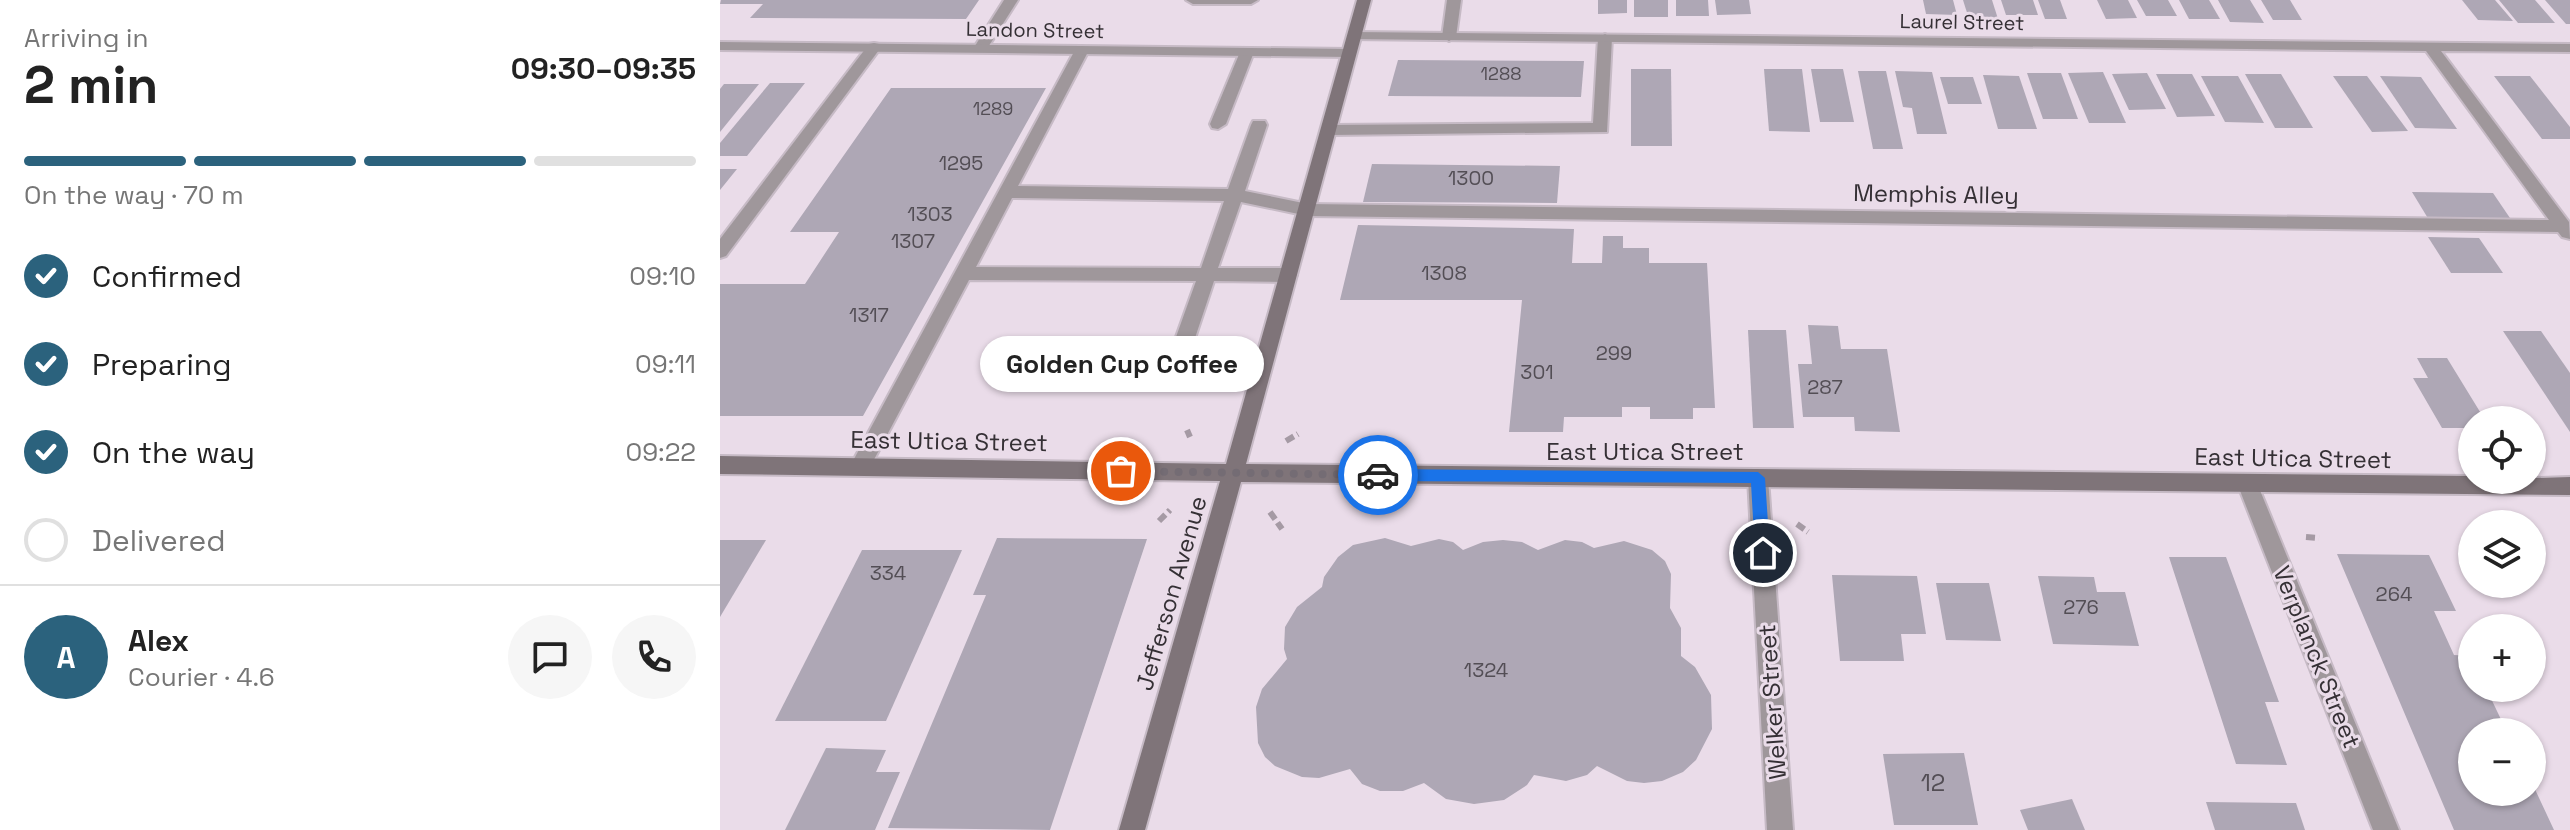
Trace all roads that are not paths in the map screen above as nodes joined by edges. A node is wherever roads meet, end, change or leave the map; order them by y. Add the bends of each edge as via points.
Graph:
1 (1011, 0) edge
2 (1193, 0) edge
3 (1251, 0) edge
4 (1364, 0) edge
5 (1454, 0) edge
6 (1449, 37) junction
7 (1605, 38) junction
8 (1352, 44) junction
9 (720, 46) edge
10 (2430, 46) junction
11 (874, 47) junction
12 (2570, 48) edge
13 (980, 49) junction
14 (1082, 50) junction
15 (1247, 52) junction
16 (1218, 124) dead end
17 (1259, 125) dead end
18 (1329, 130) junction
19 (1007, 192) junction
20 (1235, 195) junction
21 (1308, 210) junction
22 (2566, 231) edge
23 (720, 252) edge
24 (964, 273) junction
25 (1206, 275) junction
26 (1288, 275) junction
27 (1176, 365) dead end
28 (720, 465) edge
29 (861, 465) junction
30 (1231, 473) junction
31 (1758, 478) junction
32 (2247, 483) junction
33 (2570, 486) edge
34 (1132, 830) edge
35 (1780, 830) edge
36 (2386, 830) edge

1 - 13 street
2 - 3 street
4 - 8 street, Jefferson Avenue
5 - 6 street
6 - 7 street, Laurel Street
6 - 8 street, Laurel Street
7 - 10 street, Laurel Street
7 - 18 street via 1601,128
8 - 15 street, Landon Street
8 - 18 street, Jefferson Avenue
9 - 11 street, Landon Street
10 - 12 street, Laurel Street
10 - 22 street
11 - 13 street, Landon Street
11 - 23 street
13 - 14 street, Landon Street
14 - 15 street, Landon Street
14 - 19 street
15 - 16 street
17 - 20 street
18 - 21 street, Jefferson Avenue
19 - 20 street, Memphis Alley
19 - 24 street
20 - 21 street, Memphis Alley
20 - 25 street
21 - 22 street, Memphis Alley
21 - 26 street, Jefferson Avenue
24 - 25 street
24 - 29 street
25 - 26 street
25 - 27 street
26 - 30 street, Jefferson Avenue
28 - 29 street, East Utica Street
29 - 30 street, East Utica Street
30 - 31 street, East Utica Street
30 - 34 street, Jefferson Avenue
31 - 32 street, East Utica Street
31 - 35 street, Welker Street
32 - 33 street, East Utica Street
32 - 36 street, Verplanck Street

